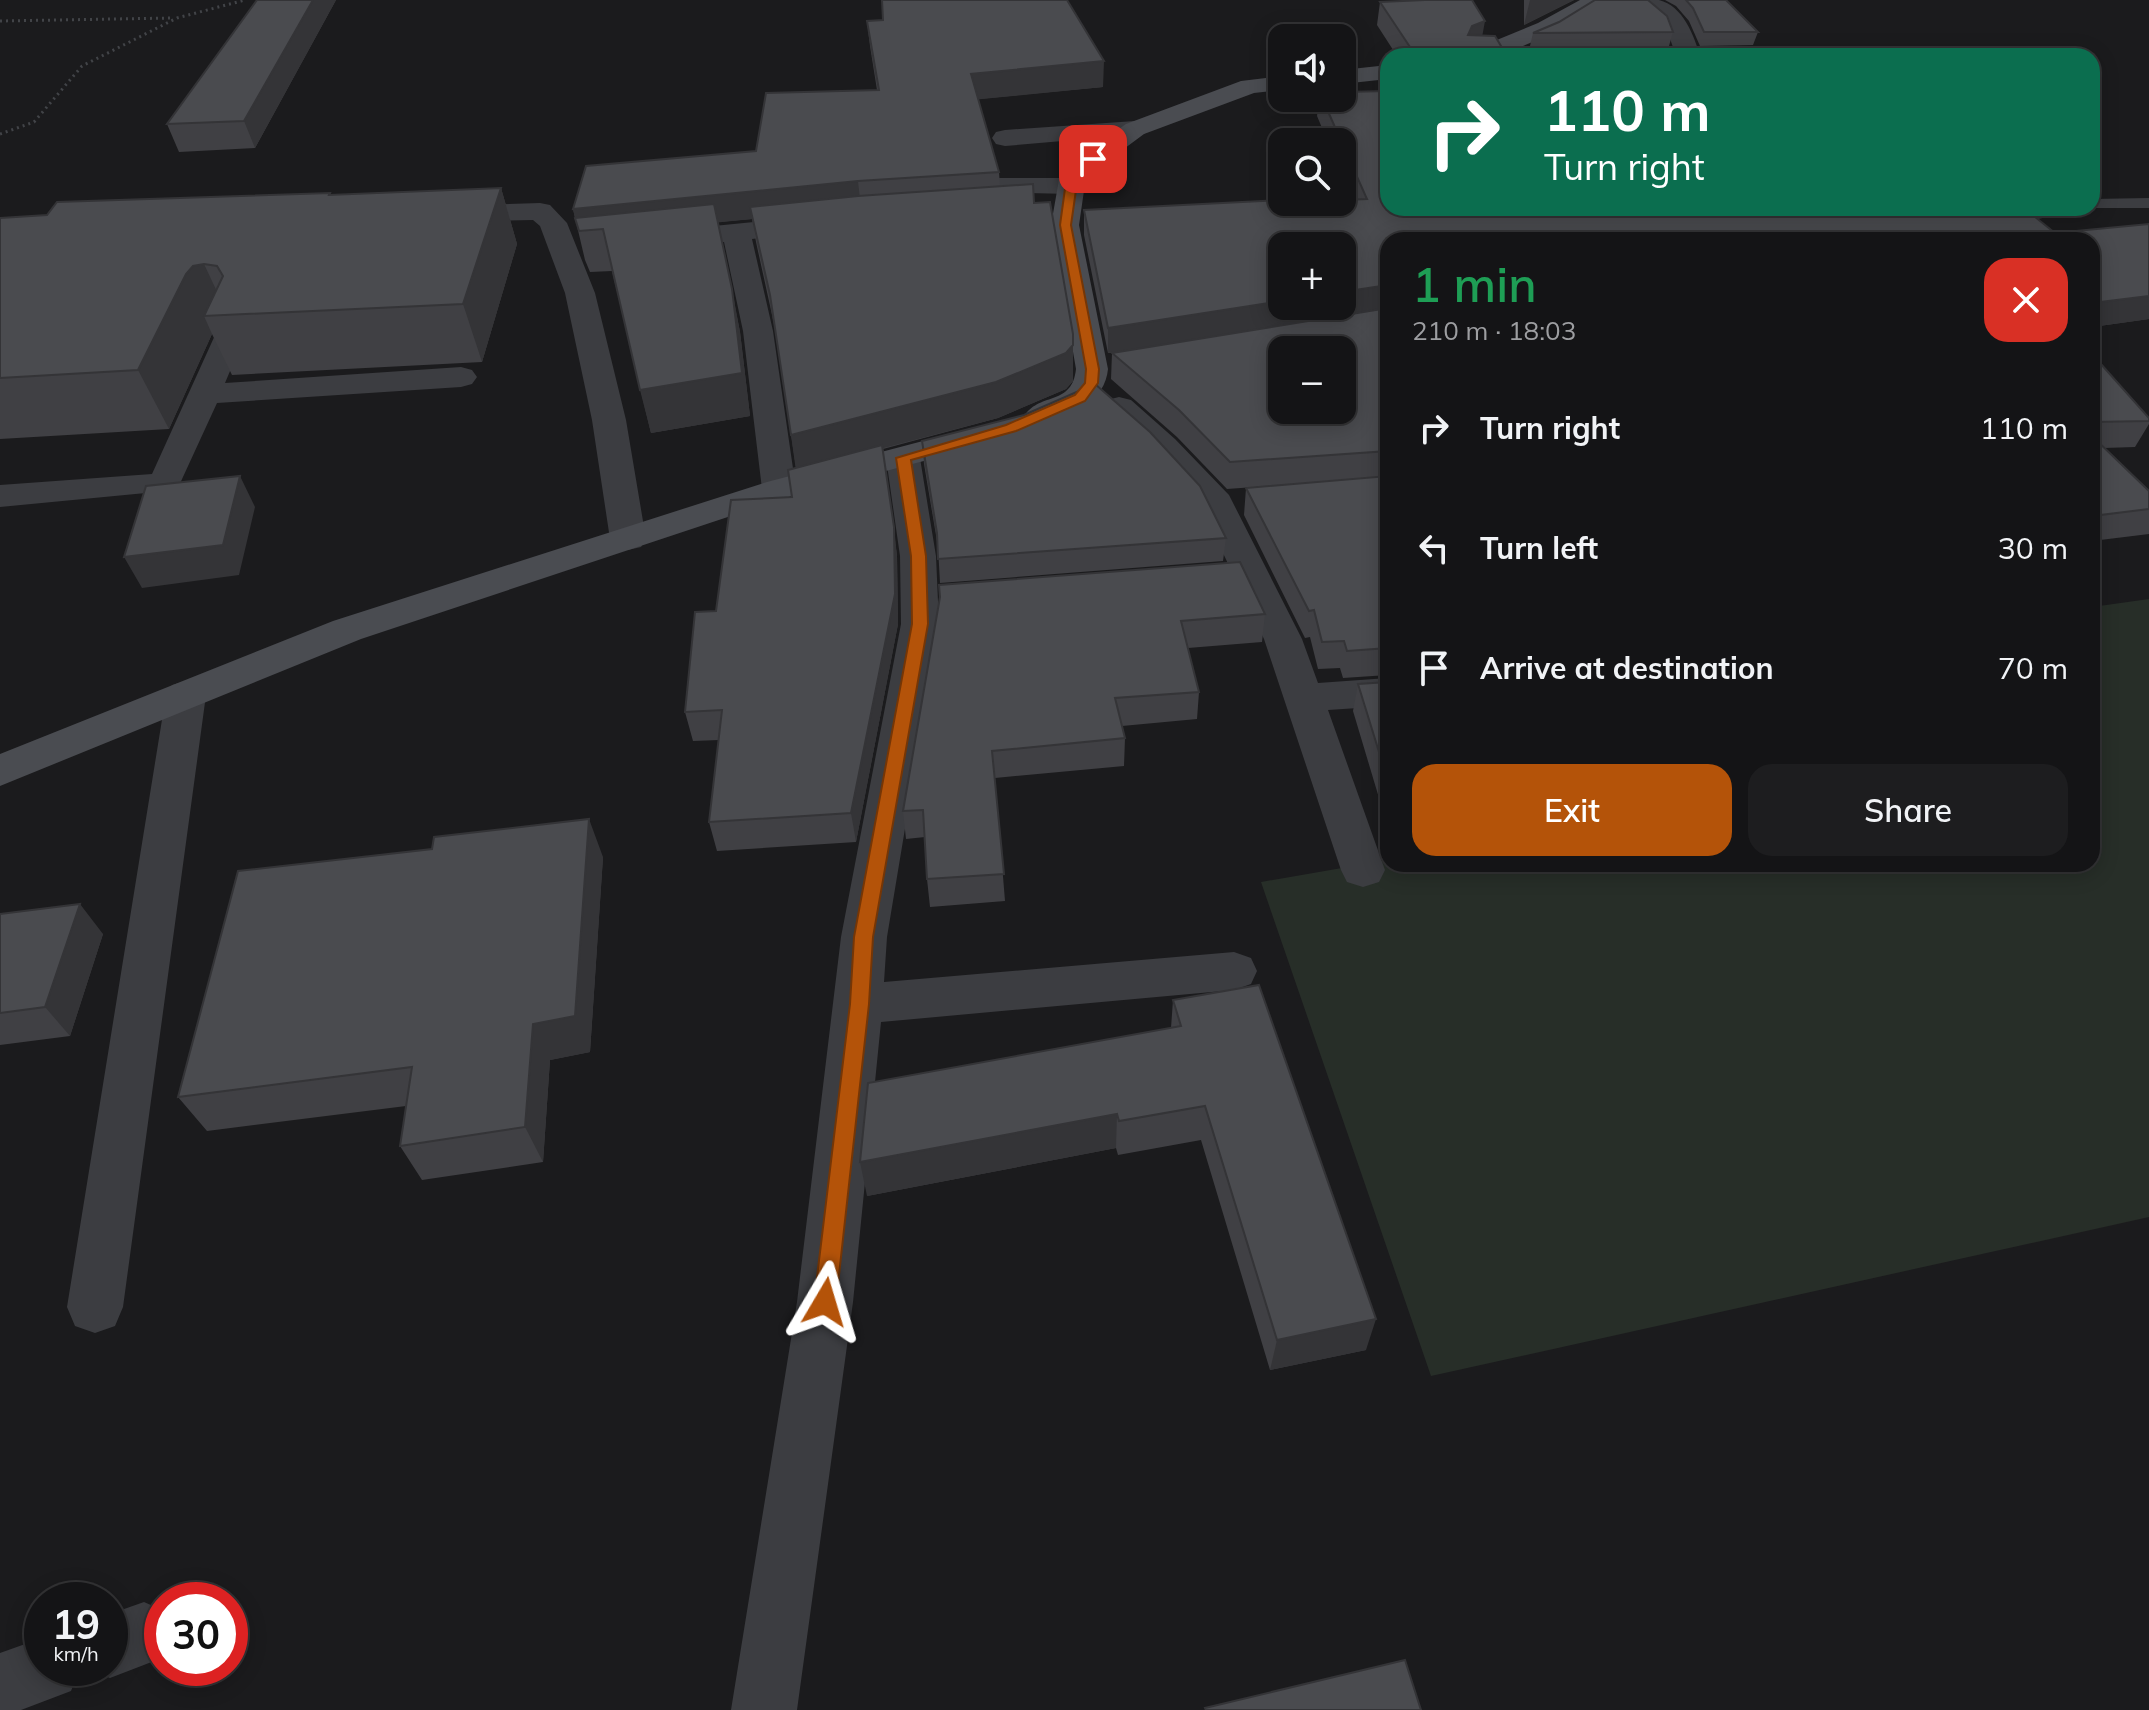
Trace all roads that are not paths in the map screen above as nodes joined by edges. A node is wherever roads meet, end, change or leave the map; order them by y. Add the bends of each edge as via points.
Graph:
1 (1597, 0) edge
2 (1644, 0) edge
3 (1497, 48) edge
4 (1686, 48) edge
5 (1380, 73) edge
6 (1356, 75) edge
7 (1268, 84) edge
8 (1135, 129) junction
9 (1005, 138) dead end
10 (987, 186) edge
11 (1069, 196) junction
12 (2149, 203) edge
13 (2100, 204) edge
14 (972, 212) edge
15 (426, 215) edge
16 (2016, 216) edge
17 (846, 221) edge
18 (736, 232) junction
19 (2035, 232) edge
20 (643, 242) edge
21 (596, 246) edge
22 (565, 250) junction
23 (231, 333) edge
24 (1101, 372) junction
25 (461, 377) dead end
26 (204, 394) junction
27 (903, 458) junction
28 (779, 489) junction
29 (0, 496) edge
30 (628, 539) junction
31 (1380, 693) edge
32 (186, 695) junction
33 (1302, 698) junction
34 (0, 771) edge
35 (1363, 870) dead end
36 (1234, 971) dead end
37 (859, 1004) junction
38 (95, 1307) dead end
39 (24, 1676) edge
40 (0, 1685) edge
41 (764, 1710) edge

1 - 3 street
2 - 4 street via 1682,29
5 - 6 street
7 - 8 street via 1250,86
8 - 9 street
8 - 11 street via 1073,174
10 - 11 street
11 - 14 street
11 - 24 street via 1065,225
12 - 13 lane
15 - 22 street via 540,211 553,223
16 - 19 street
17 - 18 street
18 - 20 street
18 - 28 street via 758,331
21 - 22 street
22 - 30 street via 609,420
23 - 26 street
24 - 27 street via 1080,398 1011,428
24 - 33 street via 1163,446 1233,501 1234,575 1283,639
25 - 26 street
26 - 29 street via 165,483
27 - 28 street
27 - 37 street via 918,556 935,598 920,624 864,937
28 - 30 street
30 - 32 street via 347,630
31 - 33 street
32 - 34 street
32 - 38 street
33 - 35 street
36 - 37 street
37 - 41 street via 825,1302
39 - 40 street

